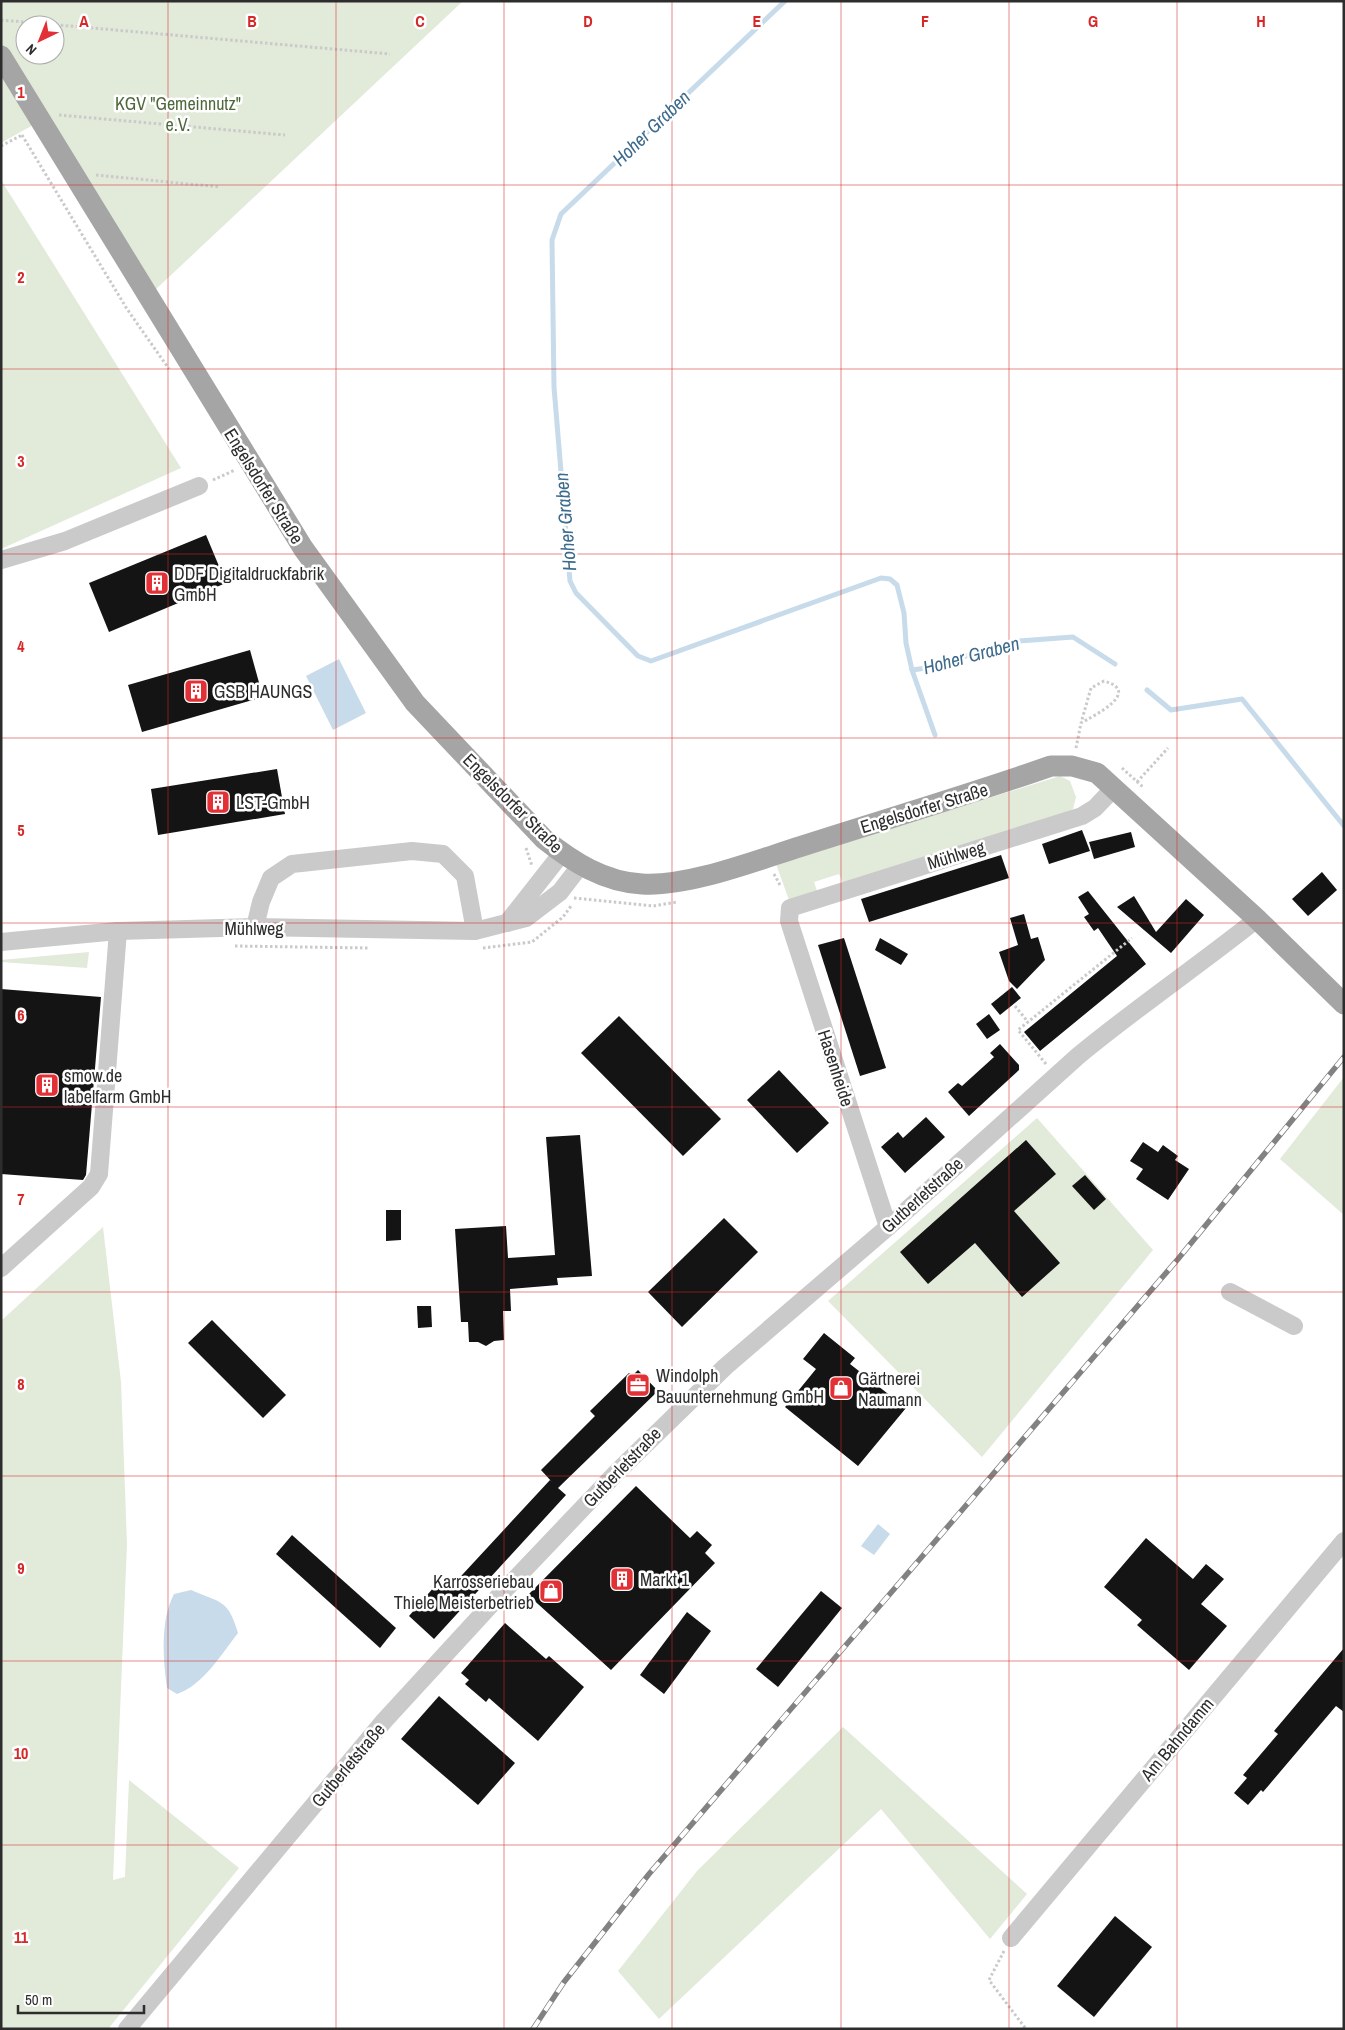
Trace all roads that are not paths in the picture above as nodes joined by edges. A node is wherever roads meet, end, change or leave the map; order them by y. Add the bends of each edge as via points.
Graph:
1 (1, 56) edge
2 (199, 486) road end
3 (1, 560) edge
4 (1114, 788) junction
5 (562, 853) junction
6 (580, 866) junction
7 (790, 908) joint
8 (1257, 919) junction
9 (507, 923) junction
10 (255, 927) junction
11 (118, 931) junction
12 (475, 931) junction
13 (1, 942) edge
14 (1344, 1004) edge
15 (888, 1227) junction
16 (1, 1268) edge
17 (1230, 1292) dead end
18 (1294, 1326) dead end
19 (1344, 1540) edge
20 (1011, 1938) road end
21 (126, 2029) edge

1 - 5 main road, Engelsdorfer Straße via 302,548 415,703 544,839
2 - 3 street via 65,541
4 - 6 main road, Engelsdorfer Straße via 1097,773 1072,766 1051,766 764,858 675,883 643,885 622,882
4 - 7 street, Mühlweg via 1082,816
4 - 8 main road, Engelsdorfer Straße
5 - 6 main road, Engelsdorfer Straße
5 - 9 street
6 - 9 street, Mühlweg via 560,892 537,911
7 - 15 street, Hasenheide via 789,921
8 - 14 main road, Engelsdorfer Straße
8 - 15 street, Gutberletstraße via 1119,1022
9 - 12 street, Mühlweg
10 - 11 street, Mühlweg
10 - 12 street, Mühlweg
10 - 12 street via 271,878 292,864 412,851 443,854 465,876
11 - 13 street, Mühlweg
11 - 16 street via 99,1174 91,1187
15 - 21 street, Gutberletstraße via 676,1413 504,1590 384,1721
17 - 18 street
19 - 20 street, Am Bahndamm

